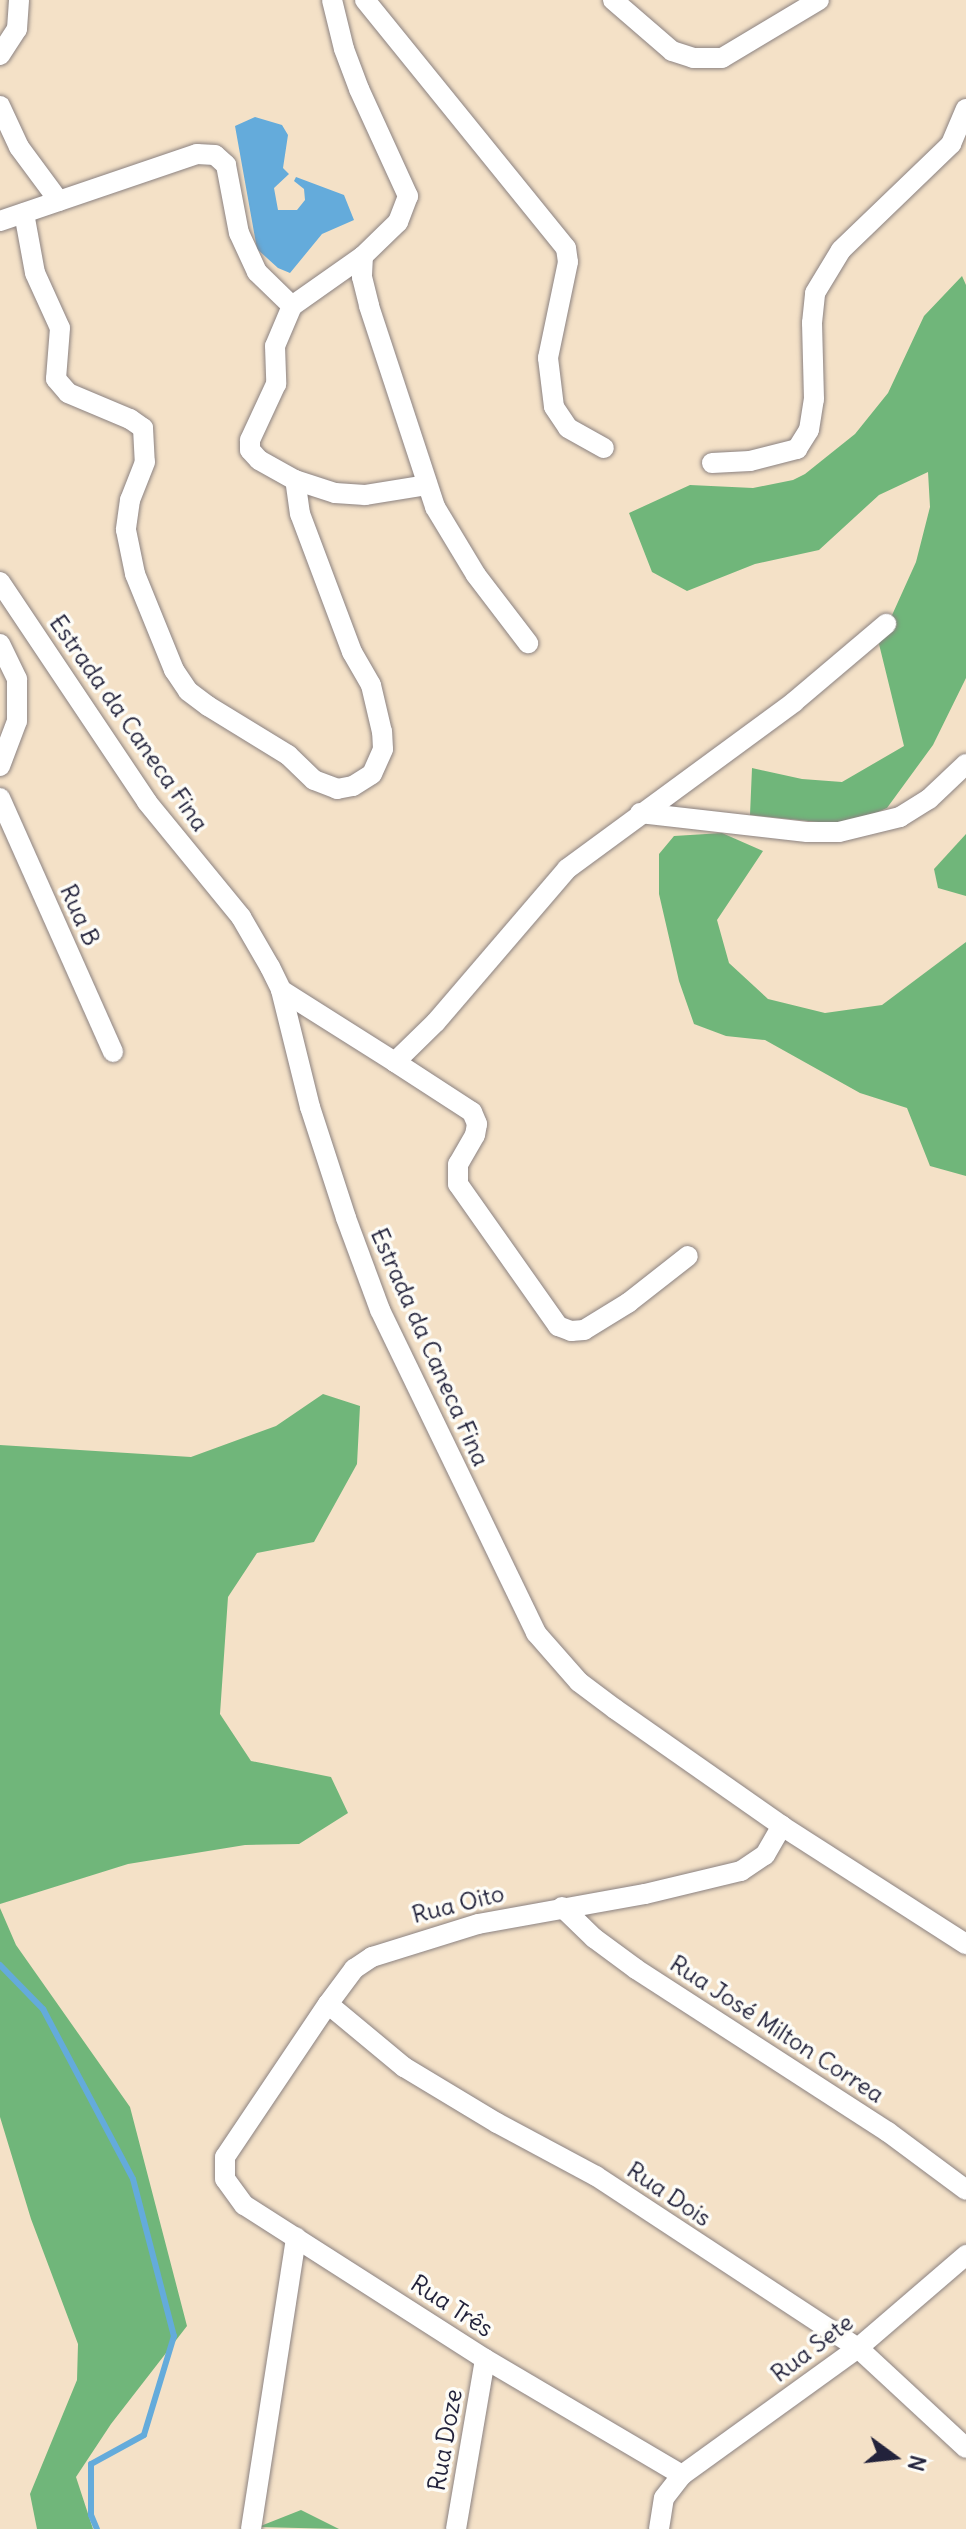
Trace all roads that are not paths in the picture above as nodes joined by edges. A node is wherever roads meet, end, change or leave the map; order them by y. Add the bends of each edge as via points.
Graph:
1 (19, 0) edge
2 (332, 0) edge
3 (365, 0) edge
4 (613, 0) edge
5 (819, 0) edge
6 (0, 55) edge
7 (0, 106) edge
8 (966, 109) edge
9 (59, 201) junction
10 (24, 213) junction
11 (0, 221) edge
12 (363, 256) junction
13 (292, 306) junction
14 (604, 448) dead end
15 (712, 463) dead end
16 (295, 480) junction
17 (427, 485) junction
18 (0, 582) edge
19 (886, 624) dead end
20 (528, 643) dead end
21 (0, 644) edge
22 (966, 764) edge
23 (0, 766) edge
24 (0, 798) edge
25 (640, 813) junction
26 (281, 990) junction
27 (113, 1052) dead end
28 (395, 1062) junction
29 (688, 1256) dead end
30 (782, 1826) junction
31 (562, 1907) junction
32 (966, 1944) edge
33 (328, 2004) junction
34 (225, 2157) joint
35 (966, 2190) edge
36 (296, 2237) junction
37 (966, 2255) edge
38 (858, 2348) junction
39 (485, 2359) junction
40 (966, 2448) edge
41 (682, 2475) junction
42 (251, 2529) edge
43 (456, 2529) edge
44 (659, 2529) edge

1 - 6 street via 17,29
2 - 12 street via 349,63 408,196 398,222
3 - 14 street via 566,248 568,262 548,358 554,407 568,428
4 - 5 street via 672,51 693,58 722,58
7 - 9 street via 19,147
8 - 15 street via 951,144 841,250 815,293 814,399 809,430 797,449 782,456
9 - 10 street
9 - 13 street via 197,154 215,155 226,165 239,233 257,272
10 - 11 street
10 - 16 street via 35,273 60,328 56,379 68,393 143,428 145,462 130,500 126,530 135,574 174,670 188,691 208,706 288,755 314,780 337,789 372,774 383,749 382,732 371,685 352,652 308,538
12 - 13 street
12 - 17 street via 369,306
13 - 16 street via 275,346 276,384 250,450
16 - 17 street via 335,493 365,495
17 - 20 street via 476,575
18 - 26 street, Estrada da Caneca Fina via 147,802 241,917
19 - 25 street via 794,702
21 - 23 street via 17,679 17,721
22 - 25 street via 929,799 900,817 839,832
24 - 27 street, Rua B
25 - 28 street via 567,869
26 - 28 street
26 - 30 street, Estrada da Caneca Fina via 310,1107 380,1310 536,1633 579,1682
28 - 29 street via 472,1112 475,1135 458,1164 458,1184 558,1326 584,1330
30 - 31 street, Rua Oito via 765,1855 741,1871
30 - 32 street, Estrada da Caneca Fina
31 - 33 street, Rua Oito via 429,1936 383,1953 354,1969
31 - 35 street, Rua José Milton Correa via 636,1969 888,2132
33 - 34 street, Rua Oito
33 - 38 street, Rua Dois via 404,2067 596,2176
34 - 36 street, Rua Três via 225,2179 232,2192
36 - 39 street, Rua Três
36 - 42 street
37 - 38 street, Rua Sete
38 - 40 street, Rua Dois
38 - 41 street, Rua Sete
39 - 41 street, Rua Três
39 - 43 street, Rua Doze
41 - 44 street via 664,2498

